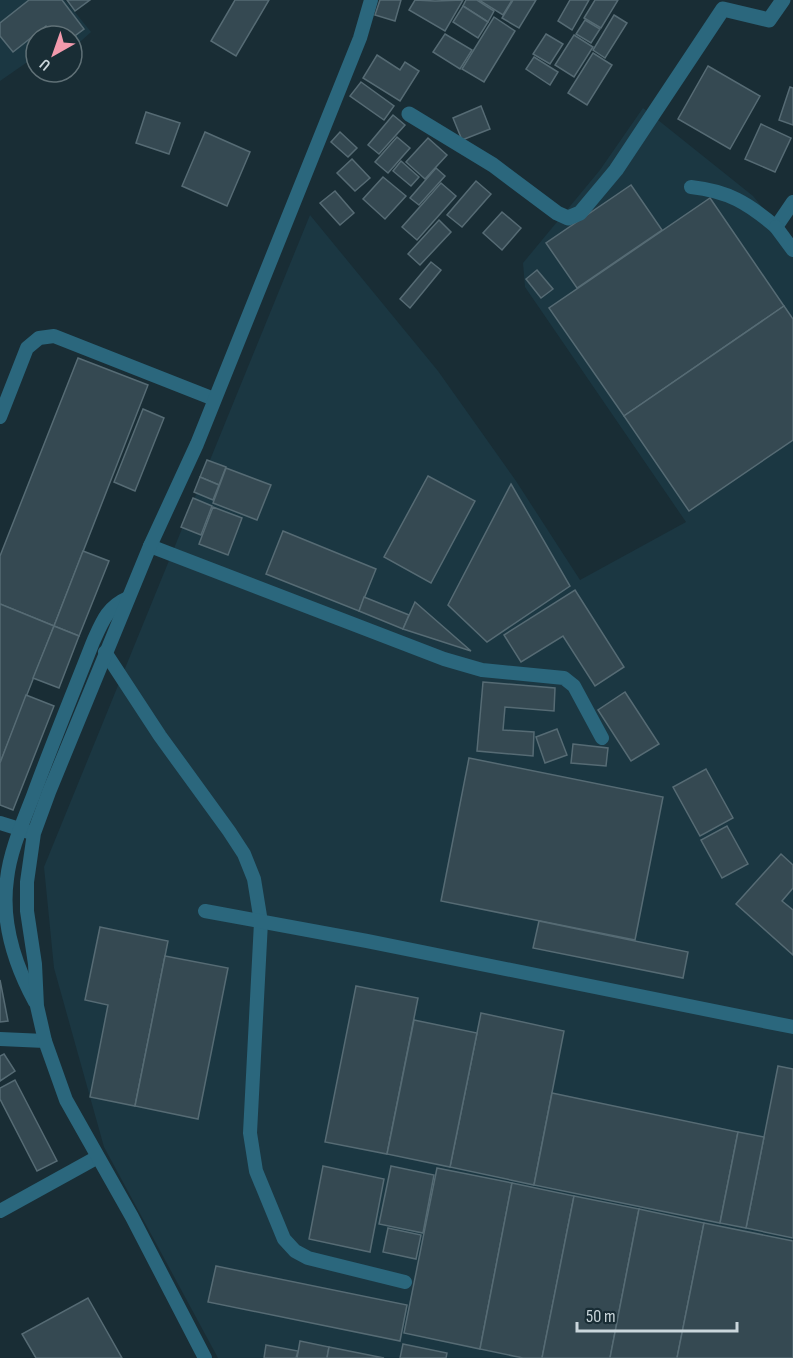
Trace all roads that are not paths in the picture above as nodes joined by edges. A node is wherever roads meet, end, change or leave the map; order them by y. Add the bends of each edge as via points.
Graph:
1 (371, 0) edge
2 (783, 0) edge
3 (409, 114) dead end
4 (691, 187) dead end
5 (793, 202) edge
6 (776, 227) junction
7 (793, 250) edge
8 (214, 399) junction
9 (0, 417) edge
10 (150, 546) junction
11 (128, 598) junction
12 (105, 651) junction
13 (602, 738) dead end
14 (0, 823) edge
15 (20, 829) junction
16 (34, 833) junction
17 (205, 911) dead end
18 (261, 922) junction
19 (37, 1006) junction
20 (793, 1027) edge
21 (0, 1039) edge
22 (45, 1041) junction
23 (96, 1158) junction
24 (0, 1211) edge
25 (405, 1282) dead end
26 (205, 1358) edge

1 - 8 lane via 360,38
2 - 3 street via 770,20 723,9 616,170 580,213 568,218 494,165
4 - 6 lane via 734,196
5 - 6 lane
6 - 7 lane
8 - 9 lane via 54,336 39,338 27,348
8 - 10 lane
10 - 11 lane
10 - 13 lane via 444,659 482,670 564,678 574,686
11 - 12 lane
11 - 15 lane via 114,604 105,615
12 - 16 lane
12 - 18 lane via 244,854 254,879
14 - 15 lane
15 - 16 lane
15 - 19 lane via 7,878 6,906 21,976
16 - 19 lane via 27,911
17 - 18 lane
18 - 20 lane
18 - 25 lane via 250,1133 256,1172 284,1239 295,1251 308,1258
19 - 22 lane
21 - 22 lane
22 - 23 lane via 66,1100
23 - 24 lane
23 - 26 lane via 132,1217

